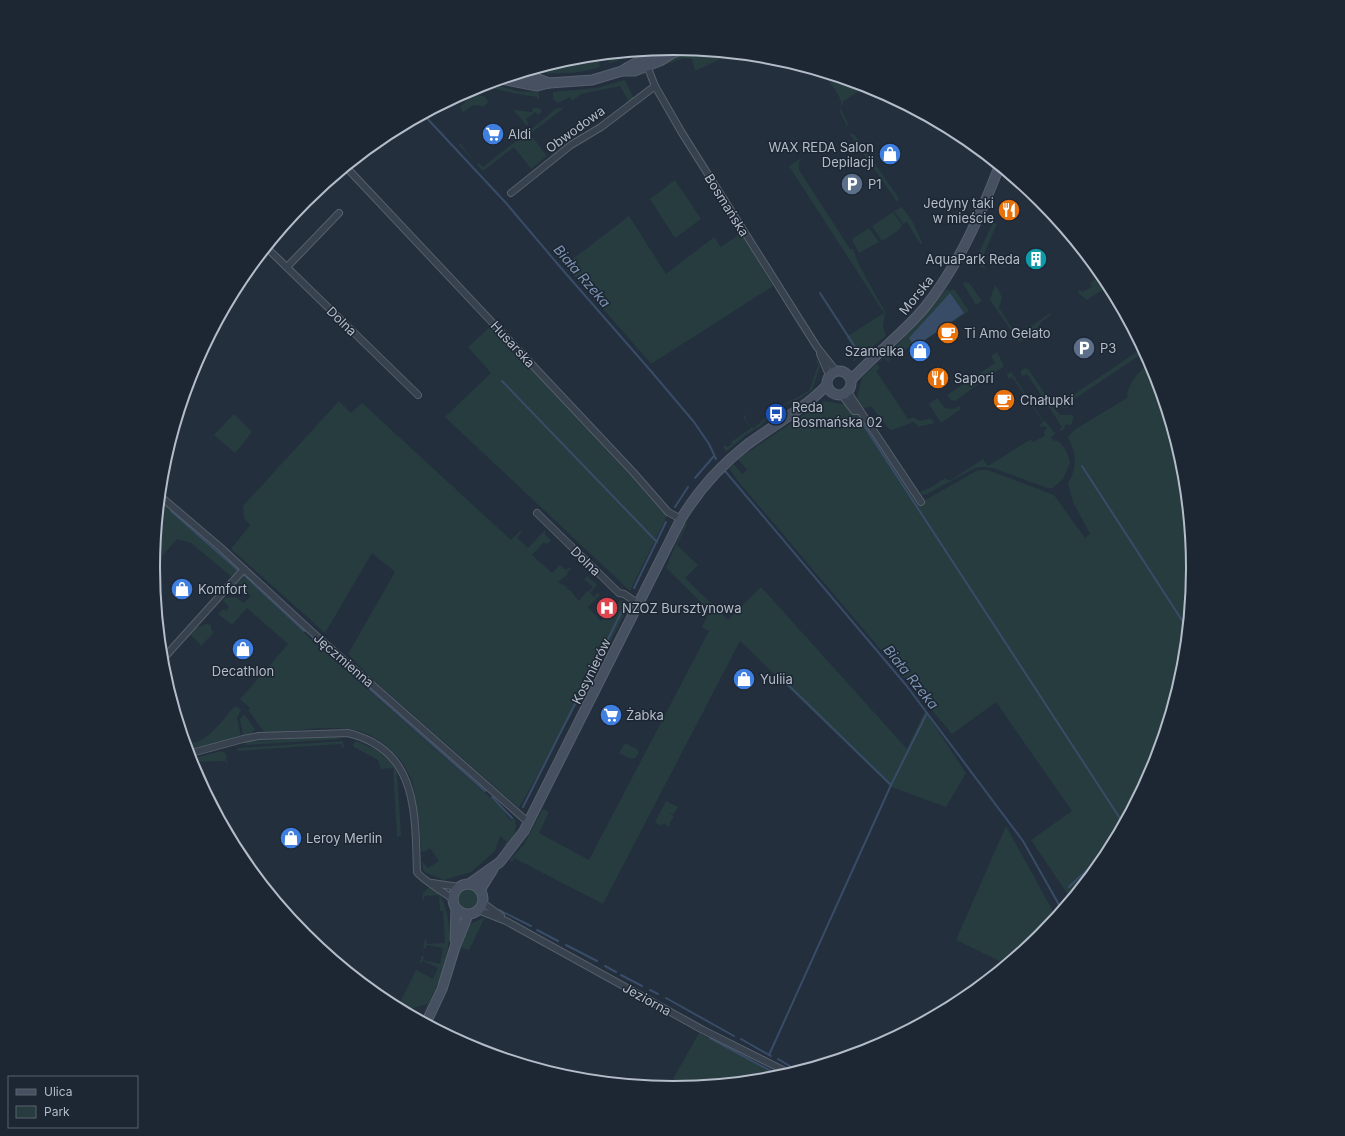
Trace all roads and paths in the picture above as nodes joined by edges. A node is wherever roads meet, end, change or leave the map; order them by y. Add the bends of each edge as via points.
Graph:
1 (669, 55) edge
2 (646, 63) junction
3 (525, 77) edge
4 (511, 81) edge
5 (549, 83) junction
6 (655, 86) junction
7 (349, 170) edge
8 (997, 171) edge
9 (511, 193) dead end
10 (339, 213) dead end
11 (270, 251) edge
12 (287, 267) junction
13 (833, 373) junction
14 (848, 376) junction
15 (837, 391) junction
16 (418, 395) dead end
17 (164, 500) edge
18 (921, 502) dead end
19 (537, 513) dead end
20 (681, 519) junction
21 (244, 569) junction
22 (639, 604) junction
23 (167, 655) edge
24 (194, 752) edge
25 (529, 823) junction
26 (495, 867) junction
27 (432, 883) junction
28 (469, 884) junction
29 (459, 887) junction
30 (480, 890) junction
31 (453, 899) junction
32 (481, 906) junction
33 (456, 909) junction
34 (468, 915) junction
35 (455, 947) junction
36 (428, 1018) edge
37 (782, 1069) edge

1 - 2 main road via 660,61
2 - 5 main road via 635,71 622,71 592,80
2 - 6 street, Bosmańska
3 - 5 main road
4 - 5 main road via 537,86
6 - 9 street, Obwodowa via 601,127 571,145
6 - 13 street, Bosmańska via 686,140
7 - 20 street, Husarska via 634,472 668,512
8 - 14 main road, Morska via 972,233 942,285 911,322
10 - 12 street
11 - 12 street, Dolna
12 - 16 street, Dolna
13 - 14 main road
13 - 15 main road
14 - 15 main road
15 - 18 street via 858,411
15 - 20 main road, Kosynierów via 811,401 749,443 700,489
17 - 21 street, Jęczmienna
19 - 22 street, Dolna via 619,593
20 - 22 main road, Kosynierów
21 - 23 street
21 - 25 street, Jęczmienna
22 - 25 main road, Kosynierów
24 - 27 street via 260,736 341,732 362,736 375,743 396,760 407,780 412,800 417,872 419,876
25 - 26 main road, Kosynierów via 515,845
26 - 28 main road, Kosynierów
26 - 30 main road, Kosynierów
27 - 29 street
27 - 31 street
28 - 29 main road
28 - 30 main road
29 - 31 main road via 453,894
30 - 32 main road
31 - 33 main road
32 - 34 main road
32 - 37 street, Jeziorna via 703,1030
33 - 34 main road
33 - 35 main road
34 - 35 main road
35 - 36 main road via 442,988

